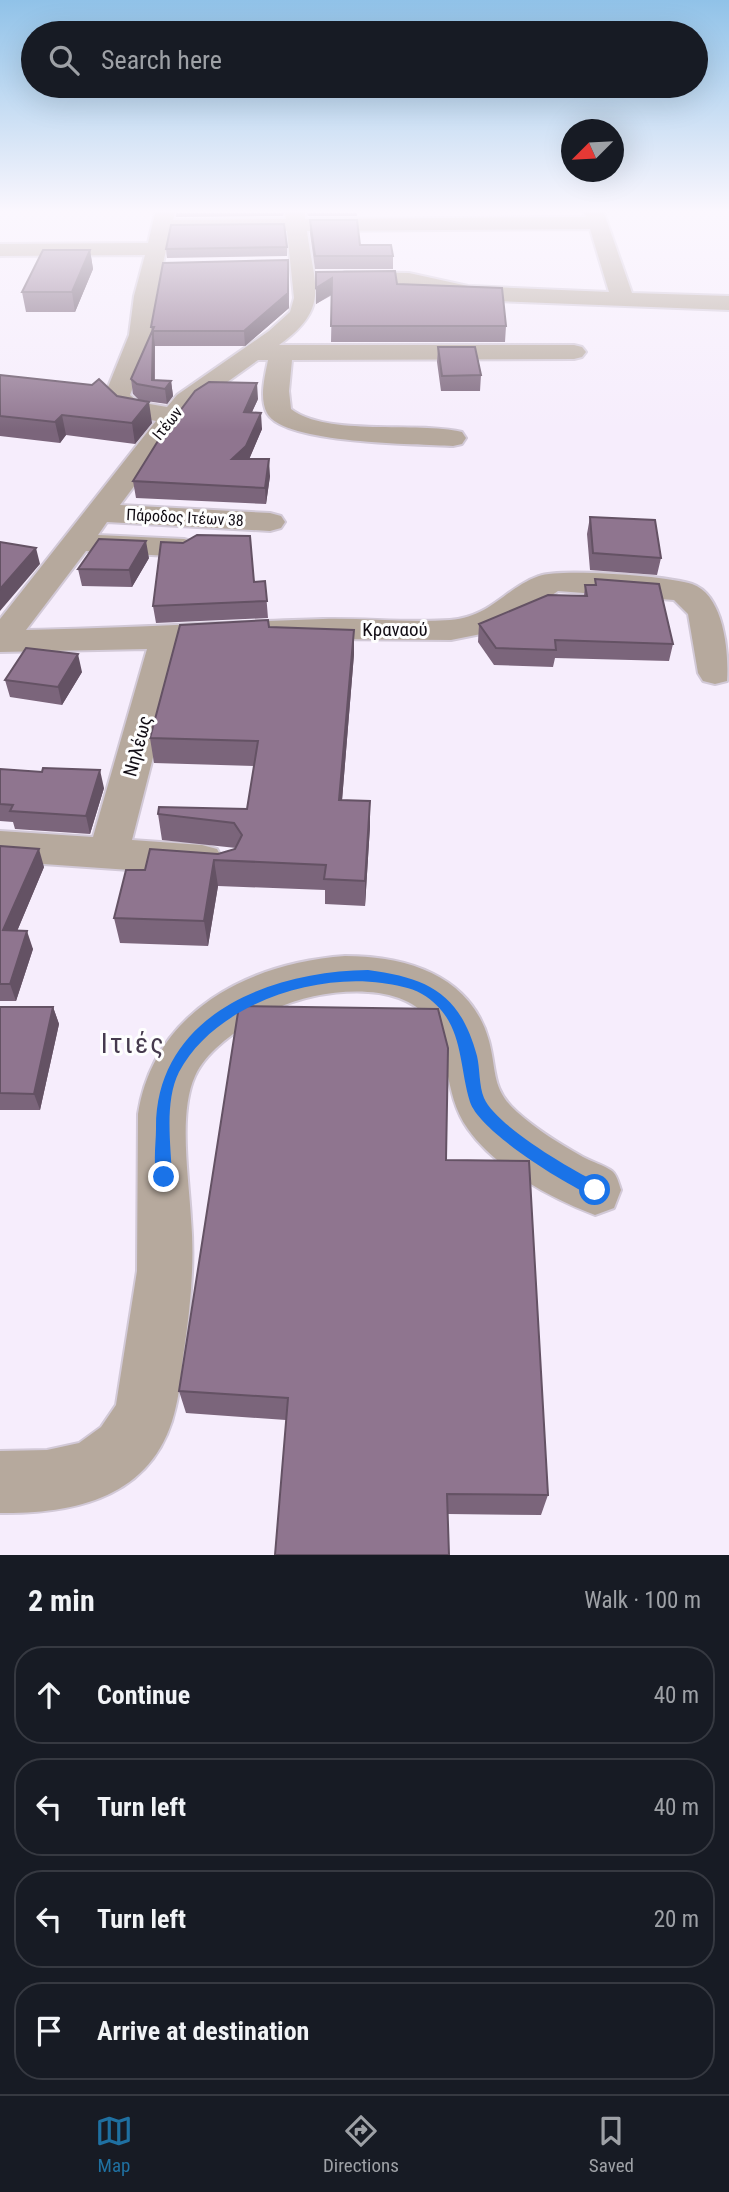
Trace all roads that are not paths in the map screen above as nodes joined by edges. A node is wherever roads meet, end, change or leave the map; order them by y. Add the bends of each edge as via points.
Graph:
1 (149, 286) edge
2 (300, 286) edge
3 (433, 286) edge
4 (618, 286) edge
5 (622, 297) junction
6 (729, 303) edge
7 (251, 352) junction
8 (281, 352) junction
9 (574, 352) dead end
10 (172, 415) junction
11 (453, 438) dead end
12 (100, 513) junction
13 (270, 522) dead end
14 (77, 543) junction
15 (184, 548) edge
16 (167, 638) junction
17 (0, 641) edge
18 (715, 673) dead end
19 (0, 846) edge
20 (107, 855) junction
21 (221, 862) edge
22 (595, 1190) dead end
23 (0, 1482) edge

1 - 10 street via 142,331 117,397 130,409
2 - 7 street, Ιτέων via 305,304 301,314
3 - 5 street via 468,293
4 - 5 street
5 - 6 street
7 - 8 street
7 - 10 street, Ιτέων via 198,389
8 - 9 street
8 - 11 street via 277,402 290,421 314,428
10 - 12 street, Ιτέων
12 - 13 street, Πάροδος Ιτέων 38
12 - 14 street, Ιτέων
14 - 15 street
14 - 17 street, Ιτέων
16 - 17 street, Κραναού
16 - 18 street, Κραναού via 324,629 465,628 496,619 548,583 572,580 695,596 703,606
16 - 20 street, Νηλέως
19 - 20 street
20 - 21 street
22 - 23 street via 523,1146 487,1113 478,1101 458,1022 427,990 390,979 327,976 294,982 254,999 226,1013 190,1045 171,1072 162,1135 165,1272 140,1425 122,1452 99,1470 66,1479

